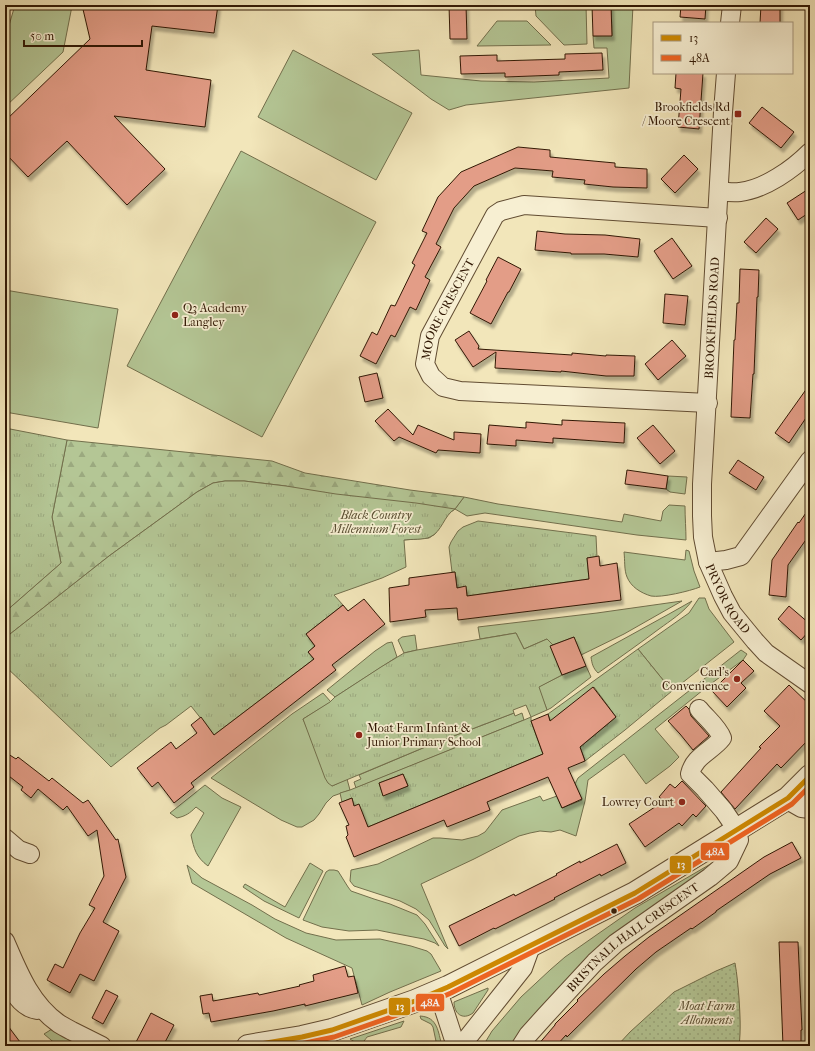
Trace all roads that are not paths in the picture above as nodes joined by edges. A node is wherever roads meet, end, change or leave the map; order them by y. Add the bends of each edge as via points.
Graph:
1 (732, 5) edge
2 (730, 22) edge
3 (726, 74) edge
4 (810, 152) edge
5 (719, 191) junction
6 (718, 218) junction
7 (708, 403) junction
8 (810, 460) edge
9 (708, 562) junction
10 (810, 684) edge
11 (698, 709) dead end
12 (810, 776) edge
13 (788, 798) junction
14 (810, 807) edge
15 (737, 830) junction
16 (5, 838) edge
17 (30, 854) dead end
18 (531, 946) junction
19 (6, 947) edge
20 (12, 980) edge
21 (438, 991) junction
22 (102, 1046) edge
23 (248, 1046) edge
24 (456, 1046) edge
25 (461, 1046) edge
26 (521, 1046) edge

1 - 2 street
3 - 5 street, BROOKFIELDS ROAD
4 - 5 street via 788,171 755,188 741,192
5 - 6 street, BROOKFIELDS ROAD
6 - 7 street, BROOKFIELDS ROAD
6 - 7 street, MOORE CRESCENT via 524,205 502,211 495,215 430,336 425,364 431,376 443,387 460,392
7 - 9 street, BROOKFIELDS ROAD via 702,509 703,538
8 - 9 street, PRYOR ROAD via 741,556
9 - 10 street, PRYOR ROAD via 732,613 755,642 766,653
11 - 15 street via 722,738 695,762 690,774 724,811
12 - 13 street
13 - 14 street via 802,806
13 - 15 street
15 - 18 street via 634,894
15 - 26 street, BRISTNALL HALL CRESCENT via 739,840 729,860 710,877 616,943 546,1015
16 - 17 street via 19,850
18 - 21 street
18 - 25 street via 523,968
19 - 20 street
20 - 22 street via 59,1023
21 - 23 street via 332,1030
21 - 24 street

